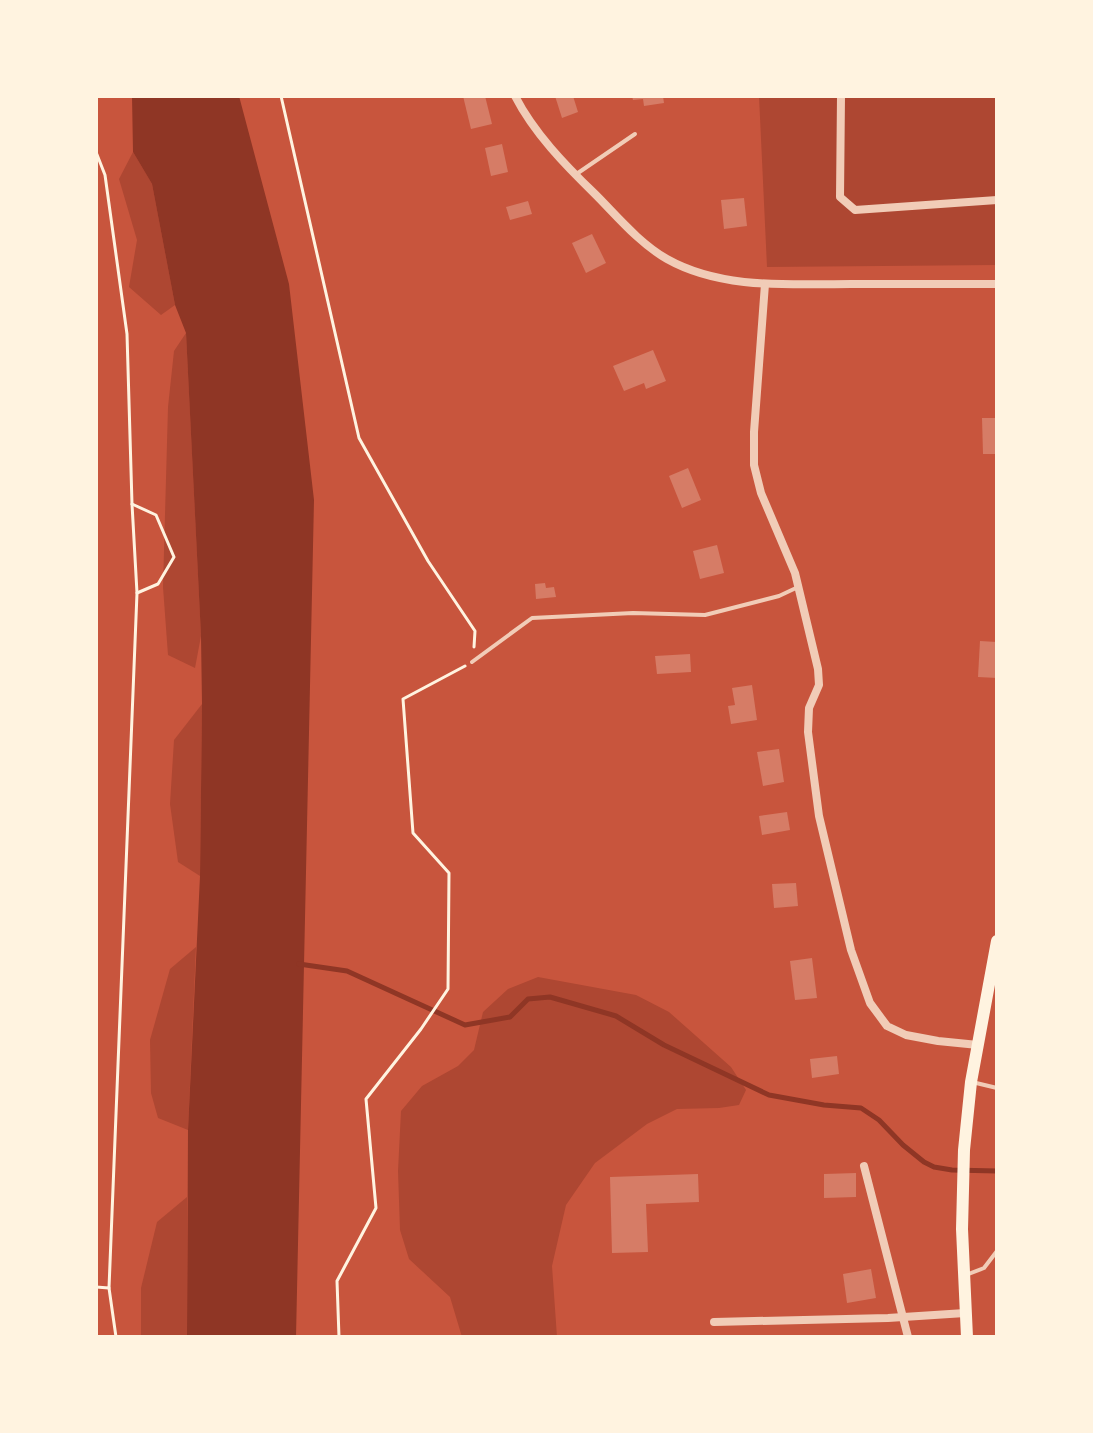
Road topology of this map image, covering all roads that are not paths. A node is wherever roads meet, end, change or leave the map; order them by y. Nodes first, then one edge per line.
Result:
1 (515, 96) edge
2 (841, 96) edge
3 (635, 134) dead end
4 (575, 175) junction
5 (997, 200) edge
6 (765, 284) junction
7 (997, 284) edge
8 (798, 587) junction
9 (472, 662) road end
10 (997, 941) edge
11 (978, 1045) junction
12 (971, 1082) junction
13 (997, 1088) edge
14 (864, 1166) dead end
15 (997, 1251) edge
16 (963, 1276) junction
17 (965, 1313) junction
18 (903, 1317) junction
19 (714, 1322) dead end
20 (908, 1337) edge
21 (967, 1337) edge

1 - 4 street
2 - 5 street
3 - 4 lane
4 - 6 street
6 - 7 street
6 - 8 street
8 - 9 lane
8 - 11 street
10 - 11 main road
11 - 12 main road
12 - 13 lane
12 - 16 main road
14 - 18 street
15 - 16 lane
16 - 17 main road
17 - 18 street
17 - 21 main road
18 - 19 street
18 - 20 street

